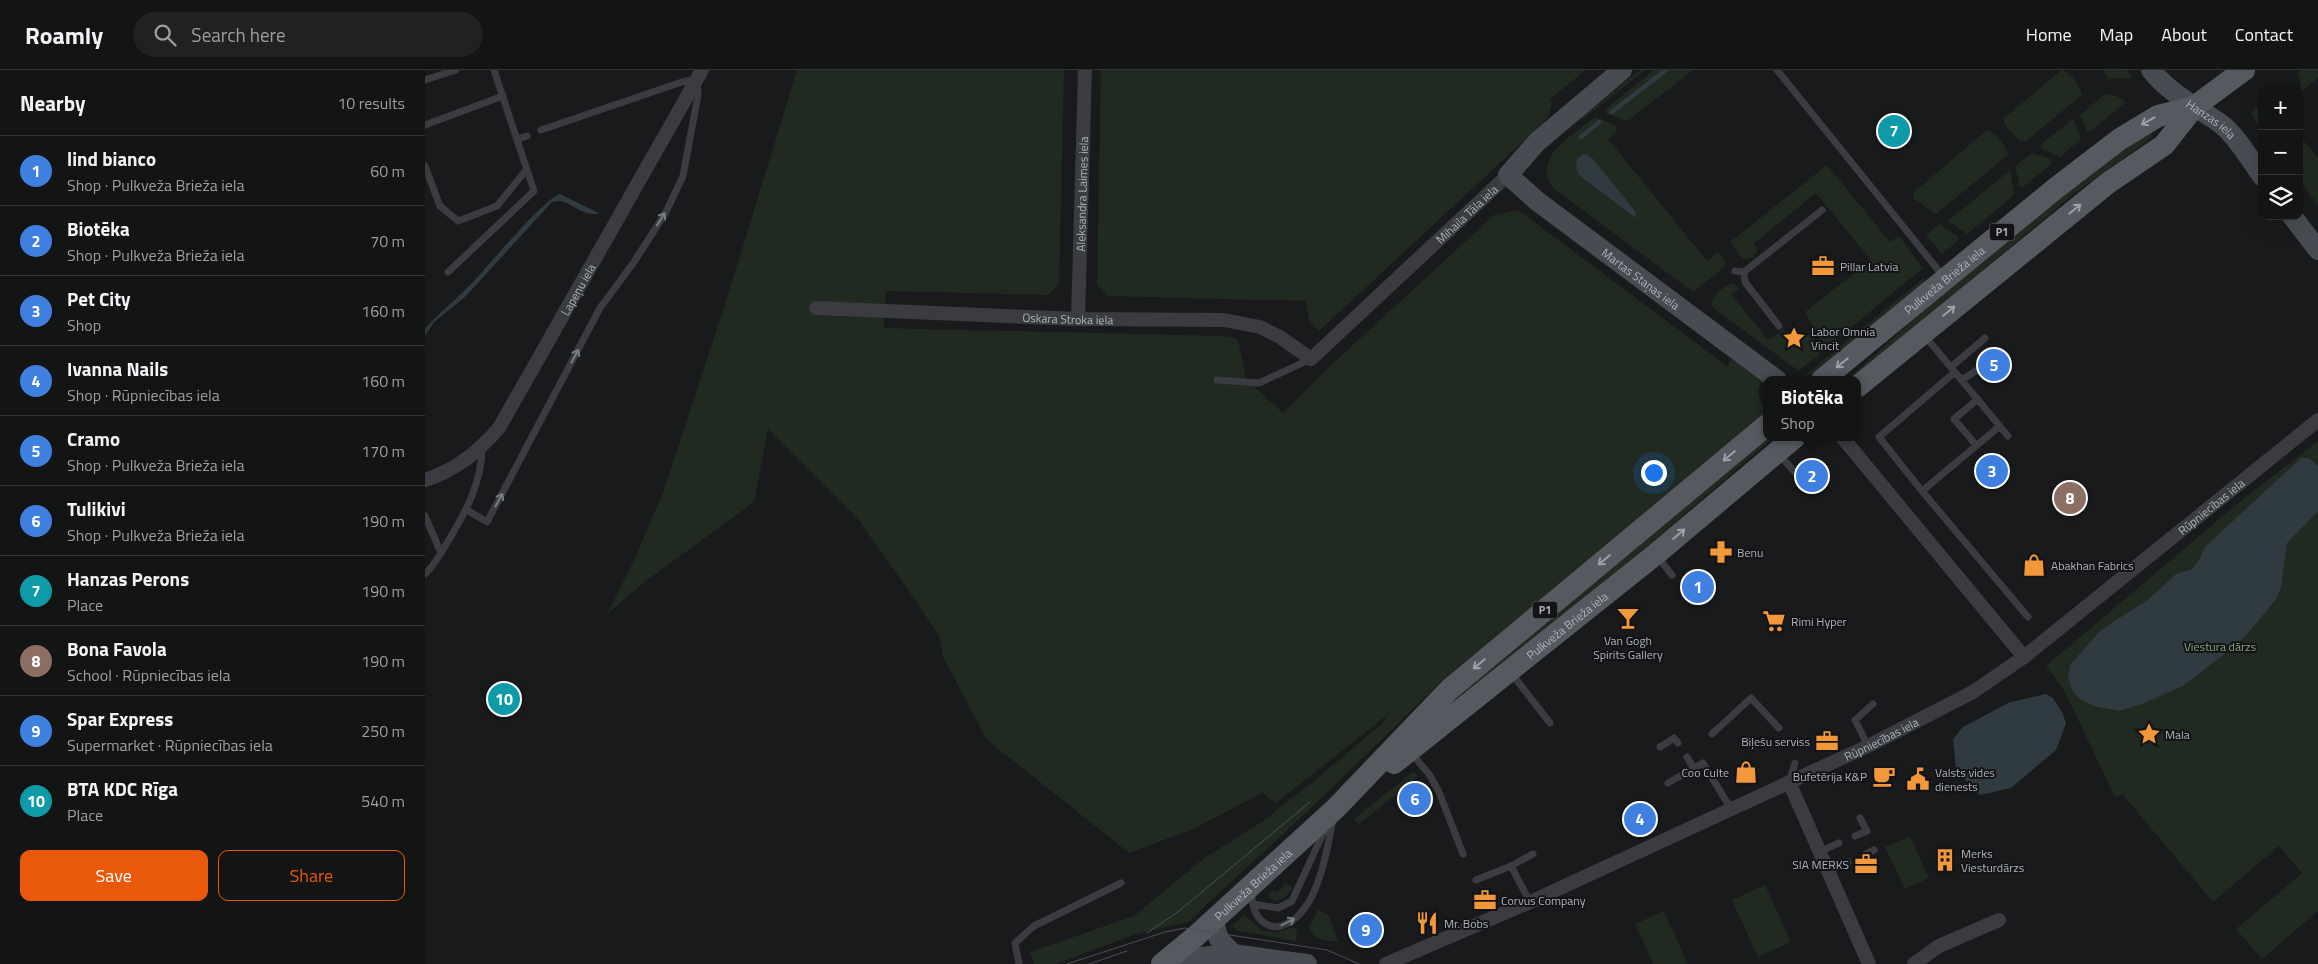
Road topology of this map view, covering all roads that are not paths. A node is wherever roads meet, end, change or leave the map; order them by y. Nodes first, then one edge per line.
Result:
1 (456, 70) edge
2 (493, 70) edge
3 (1085, 70) edge
4 (1622, 70) edge
5 (1777, 70) edge
6 (2151, 70) edge
7 (2244, 70) edge
8 (699, 74) edge
9 (425, 80) edge
10 (503, 96) junction
11 (2194, 107) junction
12 (425, 125) edge
13 (541, 130) dead end
14 (527, 136) dead end
15 (518, 139) junction
16 (425, 166) edge
17 (527, 170) junction
18 (2261, 175) edge
19 (1508, 176) junction
20 (1822, 210) dead end
21 (2295, 220) edge
22 (2313, 241) edge
23 (1735, 271) dead end
24 (448, 272) dead end
25 (1744, 272) junction
26 (1945, 279) junction
27 (815, 308) dead end
28 (1078, 319) junction
29 (1779, 326) dead end
30 (1923, 333) junction
31 (1985, 338) dead end
32 (1311, 360) junction
33 (2002, 363) dead end
34 (1953, 369) junction
35 (1772, 376) edge
36 (1827, 376) edge
37 (1217, 380) dead end
38 (1962, 380) junction
39 (1861, 384) edge
40 (1978, 399) junction
41 (2318, 420) edge
42 (2000, 426) junction
43 (1763, 428) edge
44 (2008, 436) dead end
45 (1790, 441) edge
46 (1844, 441) edge
47 (1976, 445) junction
48 (483, 447) junction
49 (1778, 452) junction
50 (1797, 475) dead end
51 (425, 480) edge
52 (1922, 491) junction
53 (467, 510) junction
54 (425, 516) edge
55 (441, 553) junction
56 (1656, 554) junction
57 (425, 574) edge
58 (1672, 576) dead end
59 (2028, 617) dead end
60 (2024, 658) junction
61 (1510, 672) junction
62 (1450, 689) junction
63 (1873, 704) dead end
64 (1464, 709) junction
65 (1550, 722) dead end
66 (1779, 728) dead end
67 (1712, 734) dead end
68 (1678, 743) dead end
69 (1868, 746) junction
70 (1660, 747) dead end
71 (1409, 751) junction
72 (1687, 757) dead end
73 (1795, 763) dead end
74 (1694, 769) junction
75 (1789, 782) junction
76 (1668, 783) dead end
77 (1336, 808) junction
78 (1731, 809) junction
79 (1860, 818) dead end
80 (1855, 836) dead end
81 (1839, 843) dead end
82 (1874, 850) dead end
83 (1819, 852) junction
84 (1463, 854) dead end
85 (1533, 854) dead end
86 (1864, 855) dead end
87 (1848, 862) dead end
88 (1511, 866) junction
89 (1828, 872) junction
90 (1476, 880) dead end
91 (1121, 883) dead end
92 (1254, 894) junction
93 (1530, 902) junction
94 (1213, 920) junction
95 (1999, 920) dead end
96 (1233, 954) junction
97 (1165, 962) edge
98 (1019, 964) edge
99 (1307, 964) edge
100 (1386, 964) edge
101 (1869, 964) edge
102 (1914, 964) edge

1 - 9 lane
2 - 10 lane
3 - 28 street, Aleksandra Laimes iela
4 - 19 street, Mihaila Tāla iela
5 - 26 lane
6 - 11 street, Hanzas iela
7 - 11 main road, Pulkveža Brieža iela / P1
8 - 13 lane
8 - 48 street, Lapeņu iela
53 -> 8 lane
10 - 12 lane
10 - 15 lane
11 - 18 street, Hanzas iela
11 -> 26 main road, Pulkveža Brieža iela / P1
30 -> 11 main road, Pulkveža Brieža iela / P1
14 - 15 lane
15 - 17 lane
16 - 17 lane
17 - 24 lane
19 - 32 street, Mihaila Tāla iela
19 - 35 street, Martas Staņas iela
20 - 25 lane
21 - 22 street
23 - 25 lane
25 - 29 lane
26 -> 36 main road, Pulkveža Brieža iela / P1
27 - 28 street, Oskara Stroka iela
28 - 32 street, Oskara Stroka iela
30 - 34 lane
30 - 39 main road, Pulkveža Brieža iela / P1
31 - 34 lane
32 - 37 lane
33 - 38 lane
34 - 38 lane
34 - 52 lane
38 - 40 lane
40 - 42 lane
40 - 47 lane
41 - 60 street, Rūpniecības iela
42 - 44 lane
42 - 47 lane
43 -> 62 main road, Pulkveža Brieža iela / P1
45 - 49 main road, Pulkveža Brieža iela / P1
46 - 60 street
47 - 52 lane
48 - 51 street, Lapeņu iela
48 - 53 lane
49 - 50 lane
56 -> 49 main road, Pulkveža Brieža iela / P1
52 - 59 lane
53 - 55 lane
54 - 55 lane
55 - 57 lane
56 - 58 lane
56 - 61 main road, Pulkveža Brieža iela / P1
60 - 69 street, Rūpniecības iela
61 - 64 main road, Pulkveža Brieža iela / P1
61 - 65 lane
62 - 64 main road
62 - 77 main road, Pulkveža Brieža iela / P1
63 - 69 lane
64 - 71 main road, Pulkveža Brieža iela / P1
66 - 67 lane
68 - 70 lane
69 - 75 street, Rūpniecības iela
71 - 77 main road, Pulkveža Brieža iela / P1
71 - 84 lane
72 - 74 lane
73 - 75 lane
74 - 76 lane
74 - 78 lane
75 - 78 street, Rūpniecības iela
75 - 83 street
77 - 92 main road, Pulkveža Brieža iela / P1
77 - 92 lane
92 -> 77 lane
78 - 93 street, Rūpniecības iela
79 - 80 lane
81 - 83 lane
82 - 86 lane
83 - 89 street
85 - 88 lane
87 - 89 lane
88 - 90 lane
88 - 93 lane
89 - 101 street
91 - 98 lane
92 - 94 main road, Pulkveža Brieža iela / P1
93 - 100 street, Rūpniecības iela
94 - 96 street
94 - 97 main road, Pulkveža Brieža iela / P1
95 - 102 street
96 - 97 street
96 - 99 street

